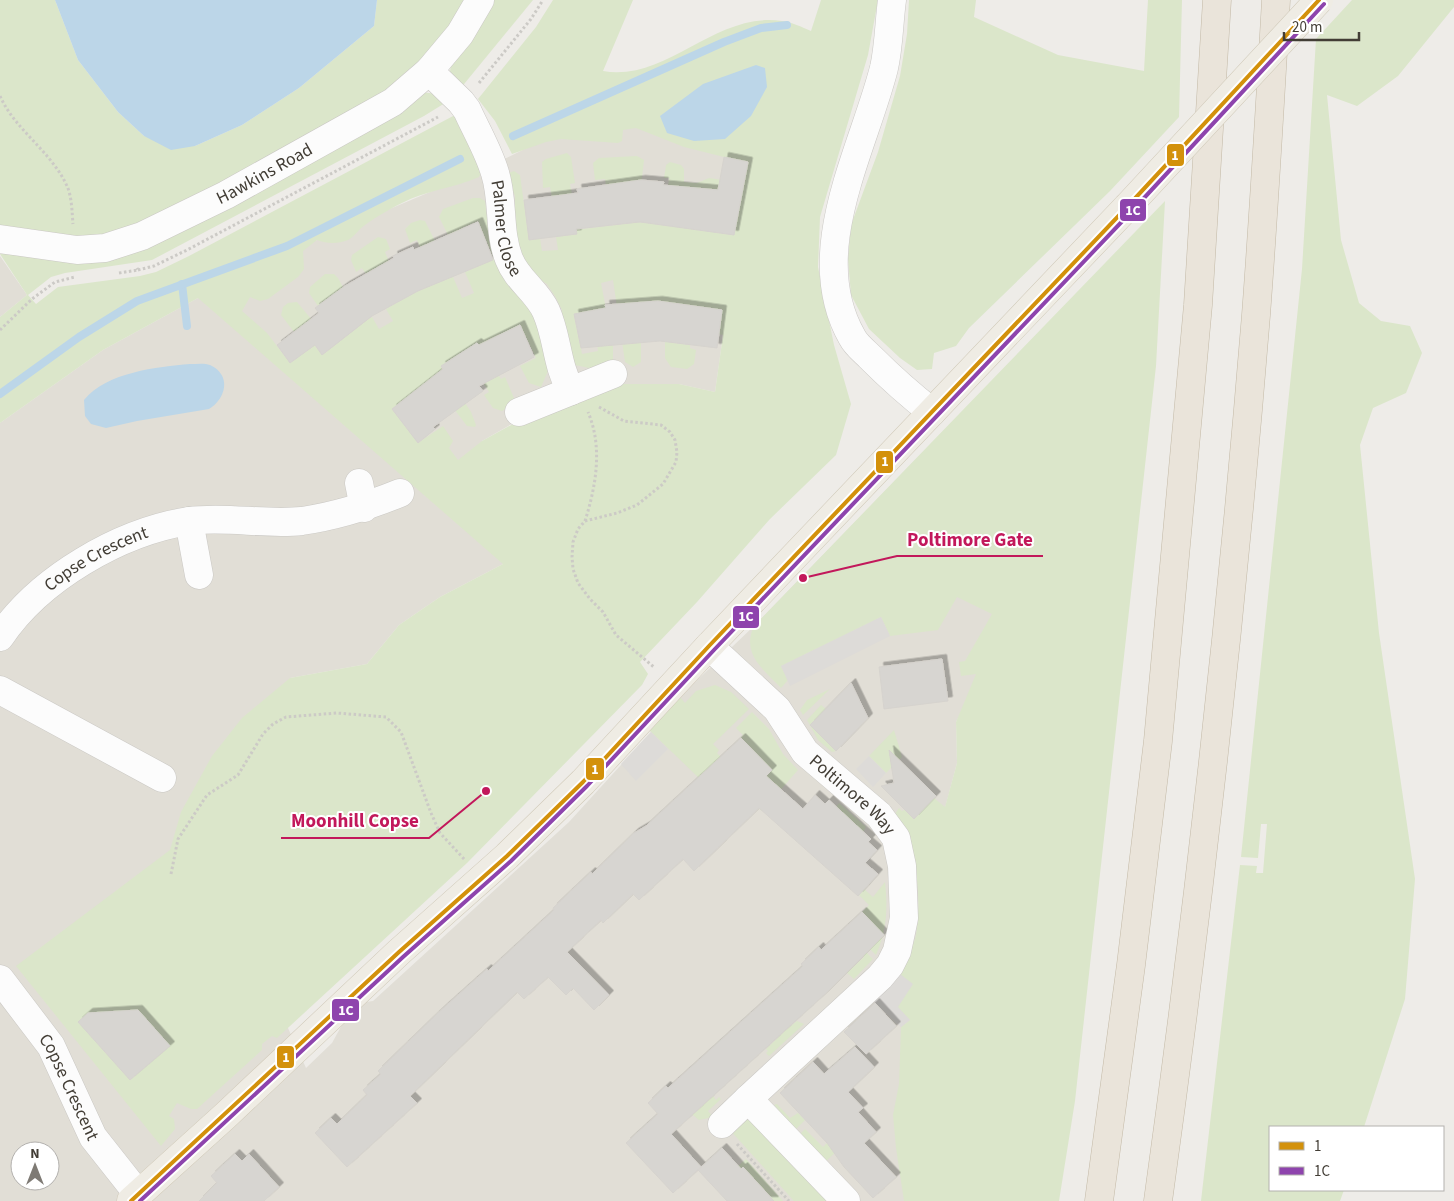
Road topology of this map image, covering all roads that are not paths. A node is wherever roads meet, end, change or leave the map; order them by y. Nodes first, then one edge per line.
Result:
1 (480, 0) edge
2 (892, 0) edge
3 (1217, 0) edge
4 (1276, 0) edge
5 (1319, 0) edge
6 (429, 71) junction
7 (0, 239) edge
8 (613, 374) dead end
9 (571, 391) junction
10 (519, 412) dead end
11 (932, 412) junction
12 (400, 493) dead end
13 (189, 521) junction
14 (200, 575) dead end
15 (5, 618) edge
16 (709, 646) junction
17 (0, 690) edge
18 (162, 778) dead end
19 (0, 978) edge
20 (748, 1099) junction
21 (722, 1124) road end
22 (134, 1198) edge
23 (846, 1201) edge
24 (1099, 1201) edge
25 (1158, 1201) edge

1 - 6 street, Hawkins Road
2 - 11 street
3 - 24 highway
4 - 25 highway
5 - 11 main road, bridge
6 - 7 street, Hawkins Road
6 - 9 street, Palmer Close
8 - 9 street
9 - 10 street
11 - 16 main road
12 - 13 street, Copse Crescent
13 - 14 street
13 - 15 street, Copse Crescent
16 - 20 street, Poltimore Way
16 - 22 main road
17 - 18 street
19 - 22 street, Copse Crescent
20 - 21 street, Poltimore Way
20 - 23 street

